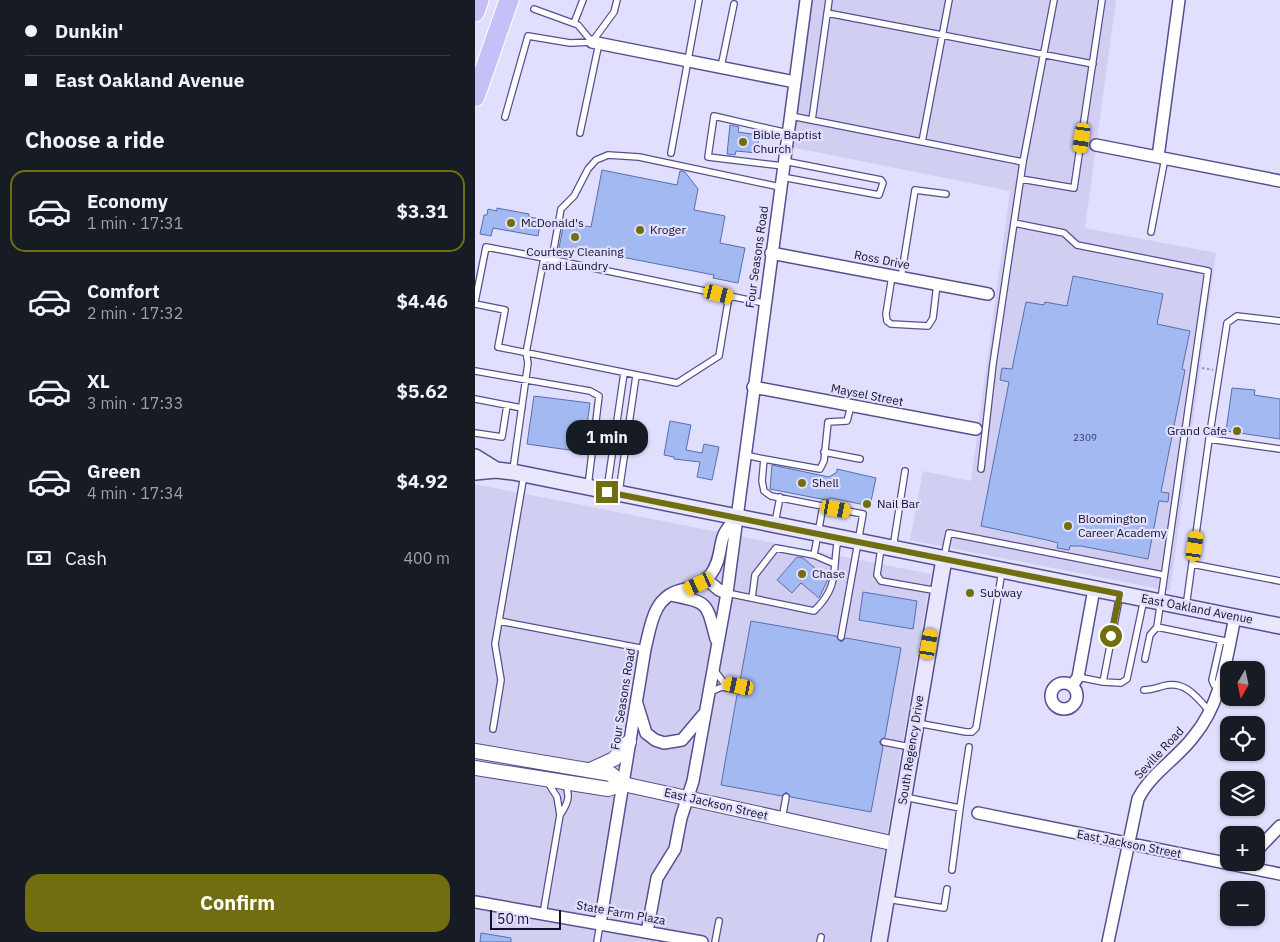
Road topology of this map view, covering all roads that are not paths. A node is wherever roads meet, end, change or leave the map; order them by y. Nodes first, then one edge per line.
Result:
1 (479, 0) edge
2 (509, 0) edge
3 (583, 0) edge
4 (617, 0) edge
5 (699, 0) edge
6 (806, 0) edge
7 (829, 0) edge
8 (949, 0) edge
9 (1054, 0) edge
10 (1102, 0) edge
11 (1179, 0) edge
12 (734, 4) dead end
13 (534, 9) dead end
14 (475, 12) edge
15 (827, 13) junction
16 (574, 23) junction
17 (943, 35) junction
18 (595, 43) junction
19 (1044, 55) junction
20 (688, 61) junction
21 (1093, 64) junction
22 (721, 67) junction
23 (795, 82) junction
24 (475, 97) edge
25 (790, 116) junction
26 (505, 117) dead end
27 (812, 120) junction
28 (788, 133) junction
29 (580, 134) dead end
30 (922, 142) junction
31 (1096, 145) dead end
32 (671, 153) dead end
33 (1161, 158) junction
34 (1023, 162) junction
35 (782, 173) junction
36 (1021, 179) junction
37 (1280, 181) edge
38 (946, 194) dead end
39 (1014, 223) junction
40 (1151, 232) dead end
41 (771, 254) junction
42 (544, 258) junction
43 (552, 259) junction
44 (897, 277) junction
45 (937, 284) junction
46 (989, 294) dead end
47 (729, 296) junction
48 (764, 302) junction
49 (475, 303) edge
50 (1280, 322) edge
51 (526, 353) junction
52 (475, 370) edge
53 (624, 373) junction
54 (636, 376) junction
55 (525, 381) junction
56 (753, 387) junction
57 (475, 399) edge
58 (507, 405) junction
59 (851, 406) junction
60 (522, 408) junction
61 (976, 430) dead end
62 (475, 433) edge
63 (1209, 439) junction
64 (1280, 448) edge
65 (824, 452) junction
66 (745, 455) junction
67 (475, 457) edge
68 (860, 458) dead end
69 (764, 459) junction
70 (981, 469) dead end
71 (496, 470) junction
72 (905, 471) dead end
73 (475, 472) edge
74 (518, 473) junction
75 (588, 488) junction
76 (613, 493) junction
77 (780, 498) junction
78 (823, 506) junction
79 (736, 518) junction
80 (775, 525) junction
81 (818, 534) junction
82 (838, 538) junction
83 (858, 542) junction
84 (887, 548) junction
85 (815, 555) junction
86 (944, 559) junction
87 (835, 564) junction
88 (1192, 564) junction
89 (1002, 570) junction
90 (1163, 575) junction
91 (706, 579) junction
92 (1280, 581) edge
93 (1093, 589) junction
94 (939, 591) junction
95 (727, 593) junction
96 (1120, 594) junction
97 (671, 595) junction
98 (752, 598) junction
99 (1144, 599) junction
100 (1159, 602) junction
101 (1186, 607) junction
102 (1235, 617) junction
103 (499, 621) junction
104 (1280, 626) edge
105 (1157, 627) junction
106 (841, 637) dead end
107 (717, 641) junction
108 (1226, 641) junction
109 (645, 649) junction
110 (1145, 659) dead end
111 (712, 667) junction
112 (1075, 682) joint
113 (1103, 682) junction
114 (1144, 690) dead end
115 (708, 693) junction
116 (636, 700) junction
117 (705, 712) junction
118 (1210, 712) junction
119 (915, 723) junction
120 (493, 729) dead end
121 (629, 742) junction
122 (884, 742) dead end
123 (969, 747) dead end
124 (912, 748) junction
125 (475, 751) edge
126 (533, 763) junction
127 (475, 768) edge
128 (587, 771) junction
129 (545, 780) junction
130 (563, 782) junction
131 (623, 784) junction
132 (688, 797) junction
133 (786, 797) dead end
134 (904, 797) junction
135 (960, 808) junction
136 (978, 814) dead end
137 (559, 815) junction
138 (783, 820) junction
139 (1280, 826) edge
140 (1265, 842) edge
141 (896, 844) junction
142 (1128, 844) junction
143 (1220, 860) edge
144 (1265, 869) edge
145 (952, 870) dead end
146 (1280, 874) edge
147 (947, 889) dead end
148 (887, 899) junction
149 (475, 902) edge
150 (543, 914) junction
151 (719, 921) dead end
152 (600, 924) junction
153 (646, 937) edge
154 (597, 942) edge
155 (702, 942) edge
156 (715, 942) edge
157 (879, 942) edge
158 (1108, 942) edge

1 - 14 highway
2 - 24 highway
3 - 16 lane
4 - 18 lane
5 - 20 lane
6 - 23 street, Four Seasons Road
7 - 15 lane
8 - 17 lane
9 - 19 lane
10 - 21 lane
11 - 33 street
12 - 22 lane
13 - 16 lane
15 - 17 lane
15 - 27 lane
16 - 18 lane
17 - 19 lane
17 - 30 lane
18 - 20 street
18 - 26 lane
18 - 29 lane
19 - 21 lane
19 - 34 lane
20 - 22 street
20 - 32 lane
21 - 36 lane
22 - 23 street
23 - 25 street, Four Seasons Road
25 - 27 lane
25 - 28 street, Four Seasons Road
27 - 30 lane
28 - 35 street, Four Seasons Road
28 - 35 lane
30 - 34 lane
31 - 33 street
33 - 37 street
33 - 40 lane
34 - 36 lane
35 - 35 lane
35 - 41 street, Four Seasons Road
35 - 43 lane
36 - 39 lane
38 - 44 lane
39 - 70 lane
39 - 90 lane
41 - 44 street, Ross Drive
41 - 48 street, Four Seasons Road
42 - 43 lane
42 - 49 lane
42 - 51 lane
43 - 47 lane
44 - 45 street, Ross Drive
44 - 45 lane
45 - 46 street, Ross Drive
47 - 48 lane
47 - 54 lane
48 - 56 street, Four Seasons Road
49 - 51 lane
50 - 63 lane
51 - 53 lane
51 - 55 lane
52 - 55 lane
53 - 54 lane
53 - 76 lane
54 - 76 lane
55 - 60 lane
55 - 75 lane
56 - 59 street, Maysel Street
56 - 66 street, Four Seasons Road
57 - 58 lane
58 - 60 lane
58 - 62 lane
59 - 61 street, Maysel Street
59 - 65 lane
60 - 74 lane
63 - 64 lane
63 - 88 lane
65 - 68 lane
65 - 69 lane
66 - 69 lane
66 - 79 street, Four Seasons Road
67 - 71 main road, East Oakland Avenue
69 - 77 lane
71 - 73 main road, East Oakland Avenue
71 - 74 main road, East Oakland Avenue
72 - 84 lane
74 - 75 main road, East Oakland Avenue
74 - 103 lane
75 - 76 main road, East Oakland Avenue
76 - 79 main road, East Oakland Avenue
77 - 78 lane
77 - 80 lane
78 - 81 lane
78 - 83 lane
79 - 80 main road, East Oakland Avenue
79 - 91 street, Four Seasons Road
79 - 95 street, Four Seasons Road
80 - 81 main road, East Oakland Avenue
81 - 82 main road, East Oakland Avenue
81 - 85 lane
82 - 83 main road, East Oakland Avenue
82 - 87 lane
83 - 84 main road, East Oakland Avenue
83 - 106 lane
84 - 86 main road, East Oakland Avenue
84 - 94 lane
85 - 87 lane
85 - 98 lane
86 - 89 main road, East Oakland Avenue
86 - 90 lane
86 - 94 main road, South Regency Drive
87 - 98 lane
88 - 92 lane
88 - 101 lane
89 - 93 main road, East Oakland Avenue
89 - 119 lane
90 - 100 lane
91 - 95 street
91 - 97 street, Four Seasons Road
93 - 96 main road, East Oakland Avenue
93 - 112 street
94 - 119 main road, South Regency Drive
95 - 98 lane
95 - 107 street, Four Seasons Road
96 - 99 main road, East Oakland Avenue
96 - 113 lane
97 - 107 street
97 - 109 street, Four Seasons Road
99 - 100 main road, East Oakland Avenue
99 - 113 lane
100 - 101 main road, East Oakland Avenue
100 - 105 lane
101 - 102 main road, East Oakland Avenue
102 - 104 main road, East Oakland Avenue
102 - 108 street, Seville Road
103 - 109 lane
103 - 120 lane
105 - 108 lane
105 - 110 lane
107 - 111 street, Four Seasons Road
108 - 118 street, Seville Road
109 - 116 street, Four Seasons Road
111 - 115 street, Four Seasons Road
111 - 115 lane
112 - 113 lane
114 - 118 lane
115 - 117 street, Four Seasons Road
116 - 117 street
116 - 121 street, Four Seasons Road
117 - 132 street, Four Seasons Road
118 - 142 street, Seville Road
119 - 124 main road, South Regency Drive
121 - 128 street
121 - 131 street, Four Seasons Road
122 - 124 lane
123 - 135 lane
124 - 134 main road, South Regency Drive
125 - 126 street, East Jackson Street
126 - 128 street, East Jackson Street
126 - 130 street
127 - 129 street, East Jackson Street
128 - 131 street, East Jackson Street
129 - 130 street, East Jackson Street
129 - 137 lane
130 - 131 street, East Jackson Street
130 - 137 lane
131 - 132 street, East Jackson Street
131 - 152 street, Four Seasons Road
132 - 138 street, East Jackson Street
132 - 153 street, Four Seasons Road
133 - 138 lane
134 - 135 lane
134 - 141 main road, South Regency Drive
135 - 145 lane
136 - 142 street, East Jackson Street
137 - 150 lane
138 - 141 street, East Jackson Street
139 - 140 street
141 - 148 main road, South Regency Drive
142 - 143 street, East Jackson Street
142 - 158 street, Seville Road
144 - 146 street, East Jackson Street
147 - 148 lane
148 - 157 main road, South Regency Drive
149 - 150 street, State Farm Plaza
150 - 152 street, State Farm Plaza
151 - 156 lane
152 - 153 street, State Farm Plaza
152 - 154 lane
153 - 155 street, State Farm Plaza

